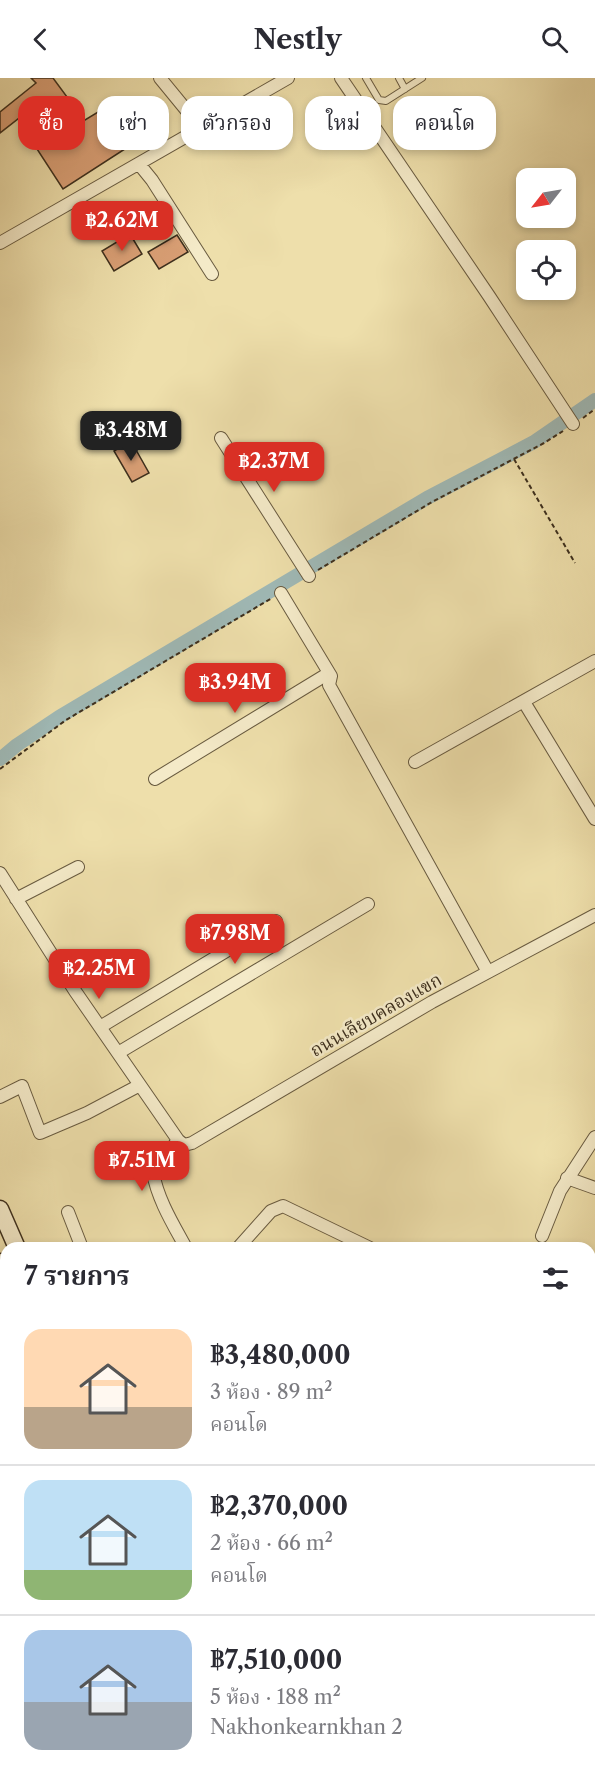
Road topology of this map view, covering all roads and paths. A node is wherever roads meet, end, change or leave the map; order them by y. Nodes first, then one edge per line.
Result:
1 (160, 78) edge
2 (288, 78) edge
3 (341, 78) edge
4 (366, 78) edge
5 (399, 78) edge
6 (422, 78) edge
7 (405, 89) junction
8 (257, 96) edge
9 (181, 104) edge
10 (181, 140) edge
11 (139, 164) junction
12 (0, 243) edge
13 (212, 274) dead end
14 (595, 409) edge
15 (570, 419) junction
16 (221, 438) dead end
17 (514, 459) junction
18 (575, 563) dead end
19 (306, 571) joint
20 (281, 593) joint
21 (595, 661) edge
22 (329, 673) junction
23 (524, 702) junction
24 (415, 762) dead end
25 (0, 769) edge
26 (156, 779) dead end
27 (595, 819) edge
28 (78, 867) dead end
29 (0, 873) edge
30 (16, 899) junction
31 (368, 904) dead end
32 (595, 915) edge
33 (276, 921) dead end
34 (488, 972) junction
35 (100, 1027) junction
36 (118, 1053) junction
37 (140, 1085) junction
38 (0, 1097) edge
39 (178, 1140) junction
40 (593, 1144) edge
41 (567, 1178) junction
42 (595, 1188) edge
43 (0, 1212) edge
44 (68, 1212) dead end
45 (542, 1236) dead end
46 (14, 1242) edge
47 (80, 1242) edge
48 (183, 1242) edge
49 (243, 1242) edge
50 (358, 1242) edge

1 - 9 street
2 - 8 street
3 - 15 street
4 - 7 lane
5 - 7 lane
6 - 7 lane
10 - 11 street
11 - 12 street
11 - 13 street
14 - 15 path
15 - 17 path
16 - 19 street
17 - 18 path
17 - 19 path
20 - 22 street
20 - 25 path
21 - 23 street
22 - 26 street
22 - 34 street
23 - 24 street
23 - 27 street
28 - 30 street
29 - 30 street
30 - 35 street
31 - 36 street
32 - 34 street, ถนนเลียบคลองแขก
33 - 35 street
34 - 39 street, ถนนเลียบคลองแขก
35 - 36 street
36 - 37 street
37 - 38 street
37 - 39 street
39 - 48 street
40 - 41 street
41 - 42 street
41 - 45 street
43 - 46 main road
44 - 47 street
49 - 50 street

